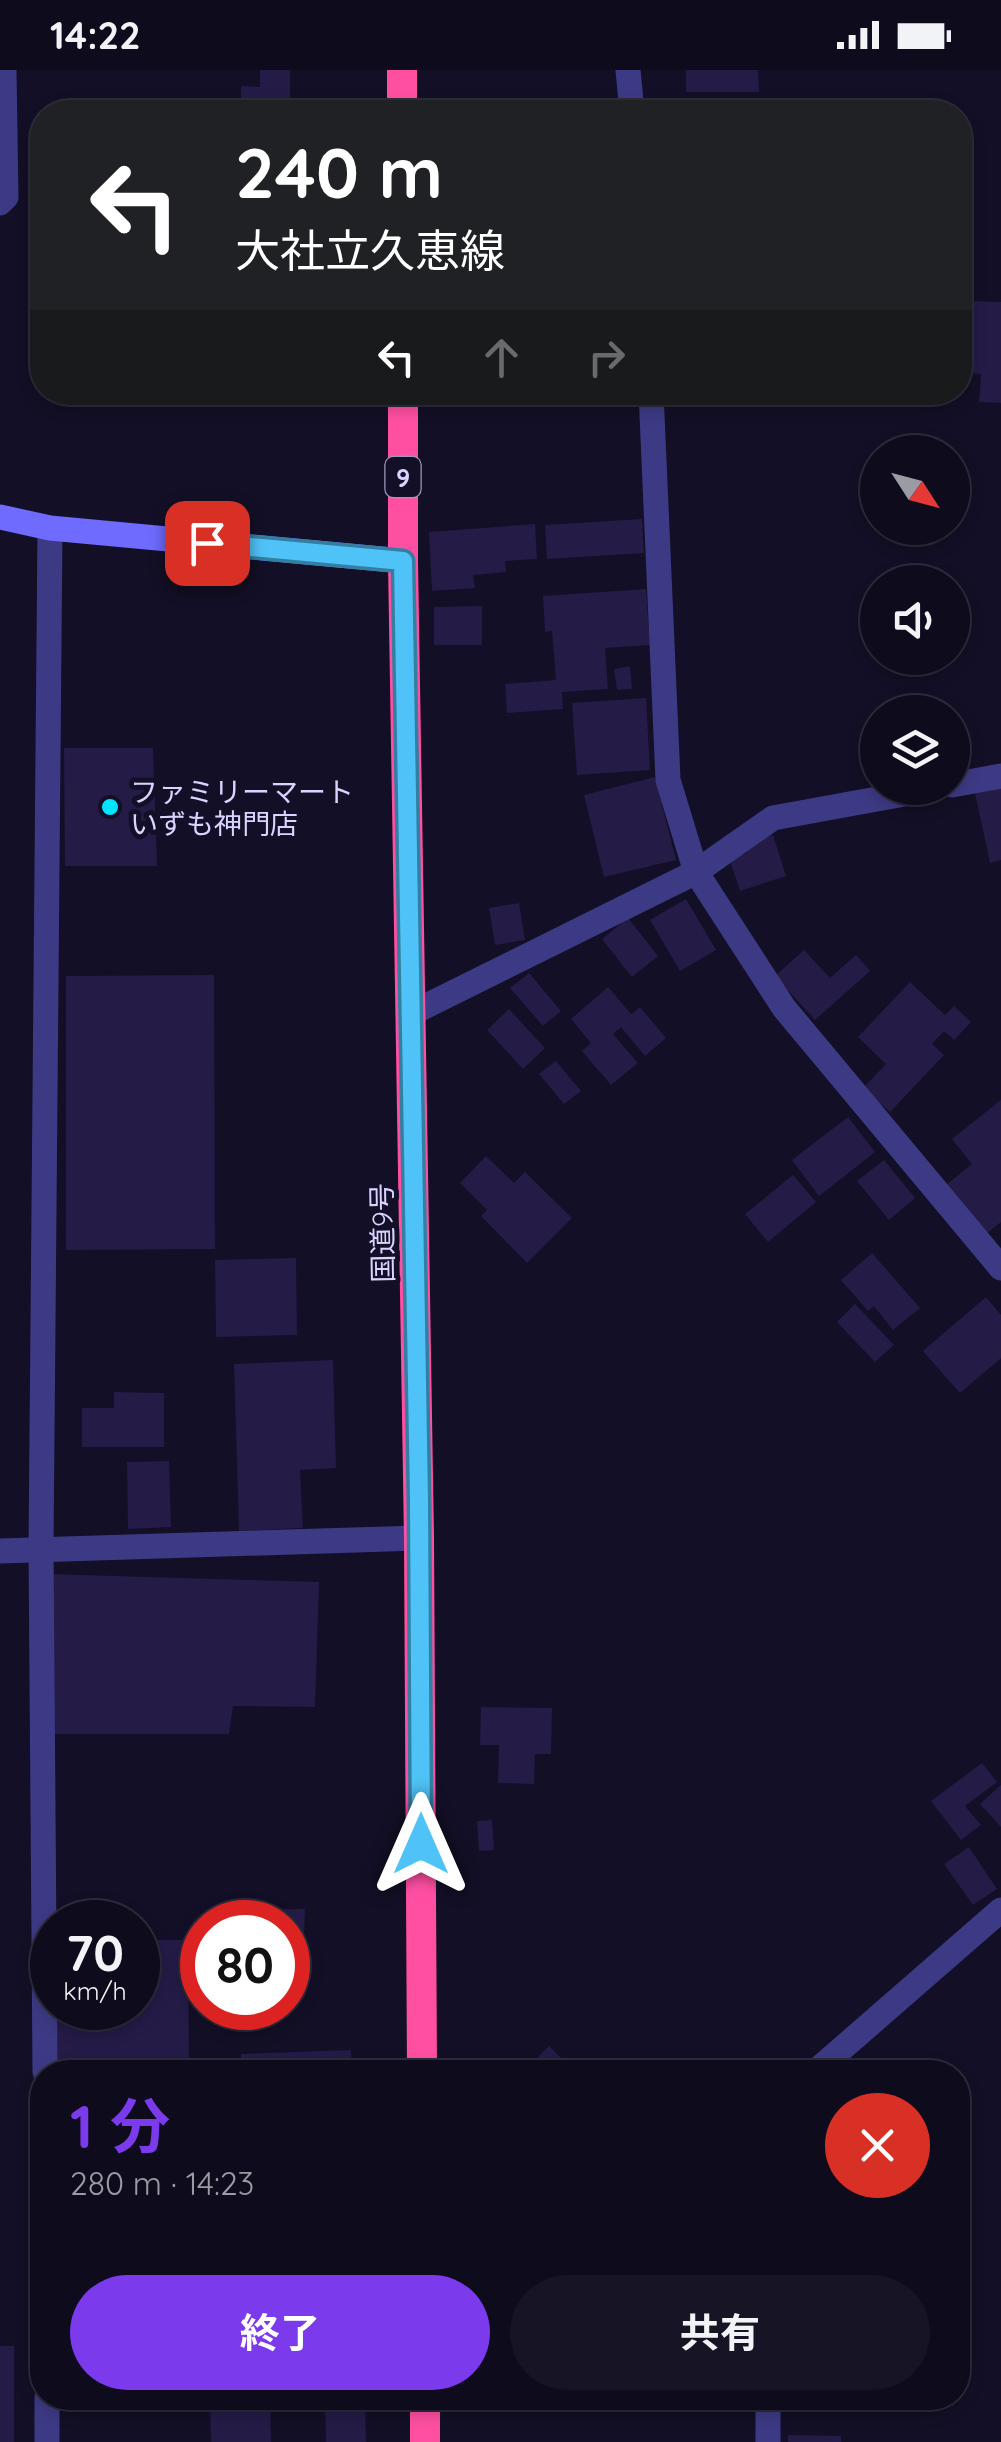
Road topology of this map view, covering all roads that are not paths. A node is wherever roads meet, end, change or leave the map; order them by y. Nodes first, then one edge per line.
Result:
1 (4, 70) edge
2 (402, 70) edge
3 (628, 70) edge
4 (402, 100) edge
5 (631, 100) edge
6 (0, 203) edge
7 (402, 405) edge
8 (652, 405) edge
9 (0, 517) edge
10 (50, 528) junction
11 (403, 561) junction
12 (1001, 776) edge
13 (970, 781) edge
14 (860, 802) edge
15 (696, 872) junction
16 (410, 1014) junction
17 (1001, 1268) edge
18 (419, 1538) junction
19 (41, 1549) junction
20 (0, 1551) edge
21 (1001, 1910) edge
22 (45, 2060) edge
23 (422, 2060) edge
24 (829, 2060) edge
25 (47, 2410) edge
26 (424, 2410) edge
27 (768, 2410) edge
28 (47, 2442) edge
29 (425, 2442) edge
30 (768, 2442) edge

1 - 6 street
2 - 4 highway
3 - 5 street
7 - 11 highway, 国道9号 / 9
8 - 15 street
9 - 10 main road
10 - 11 main road
10 - 19 street
11 - 16 highway, 国道9号 / 9
12 - 13 street
14 - 15 street
15 - 16 street
15 - 17 street
16 - 18 highway, 国道9号 / 9
18 - 19 street
18 - 23 highway, 国道9号 / 9
19 - 20 street
19 - 22 street
21 - 24 street
25 - 28 street
26 - 29 highway
27 - 30 street

